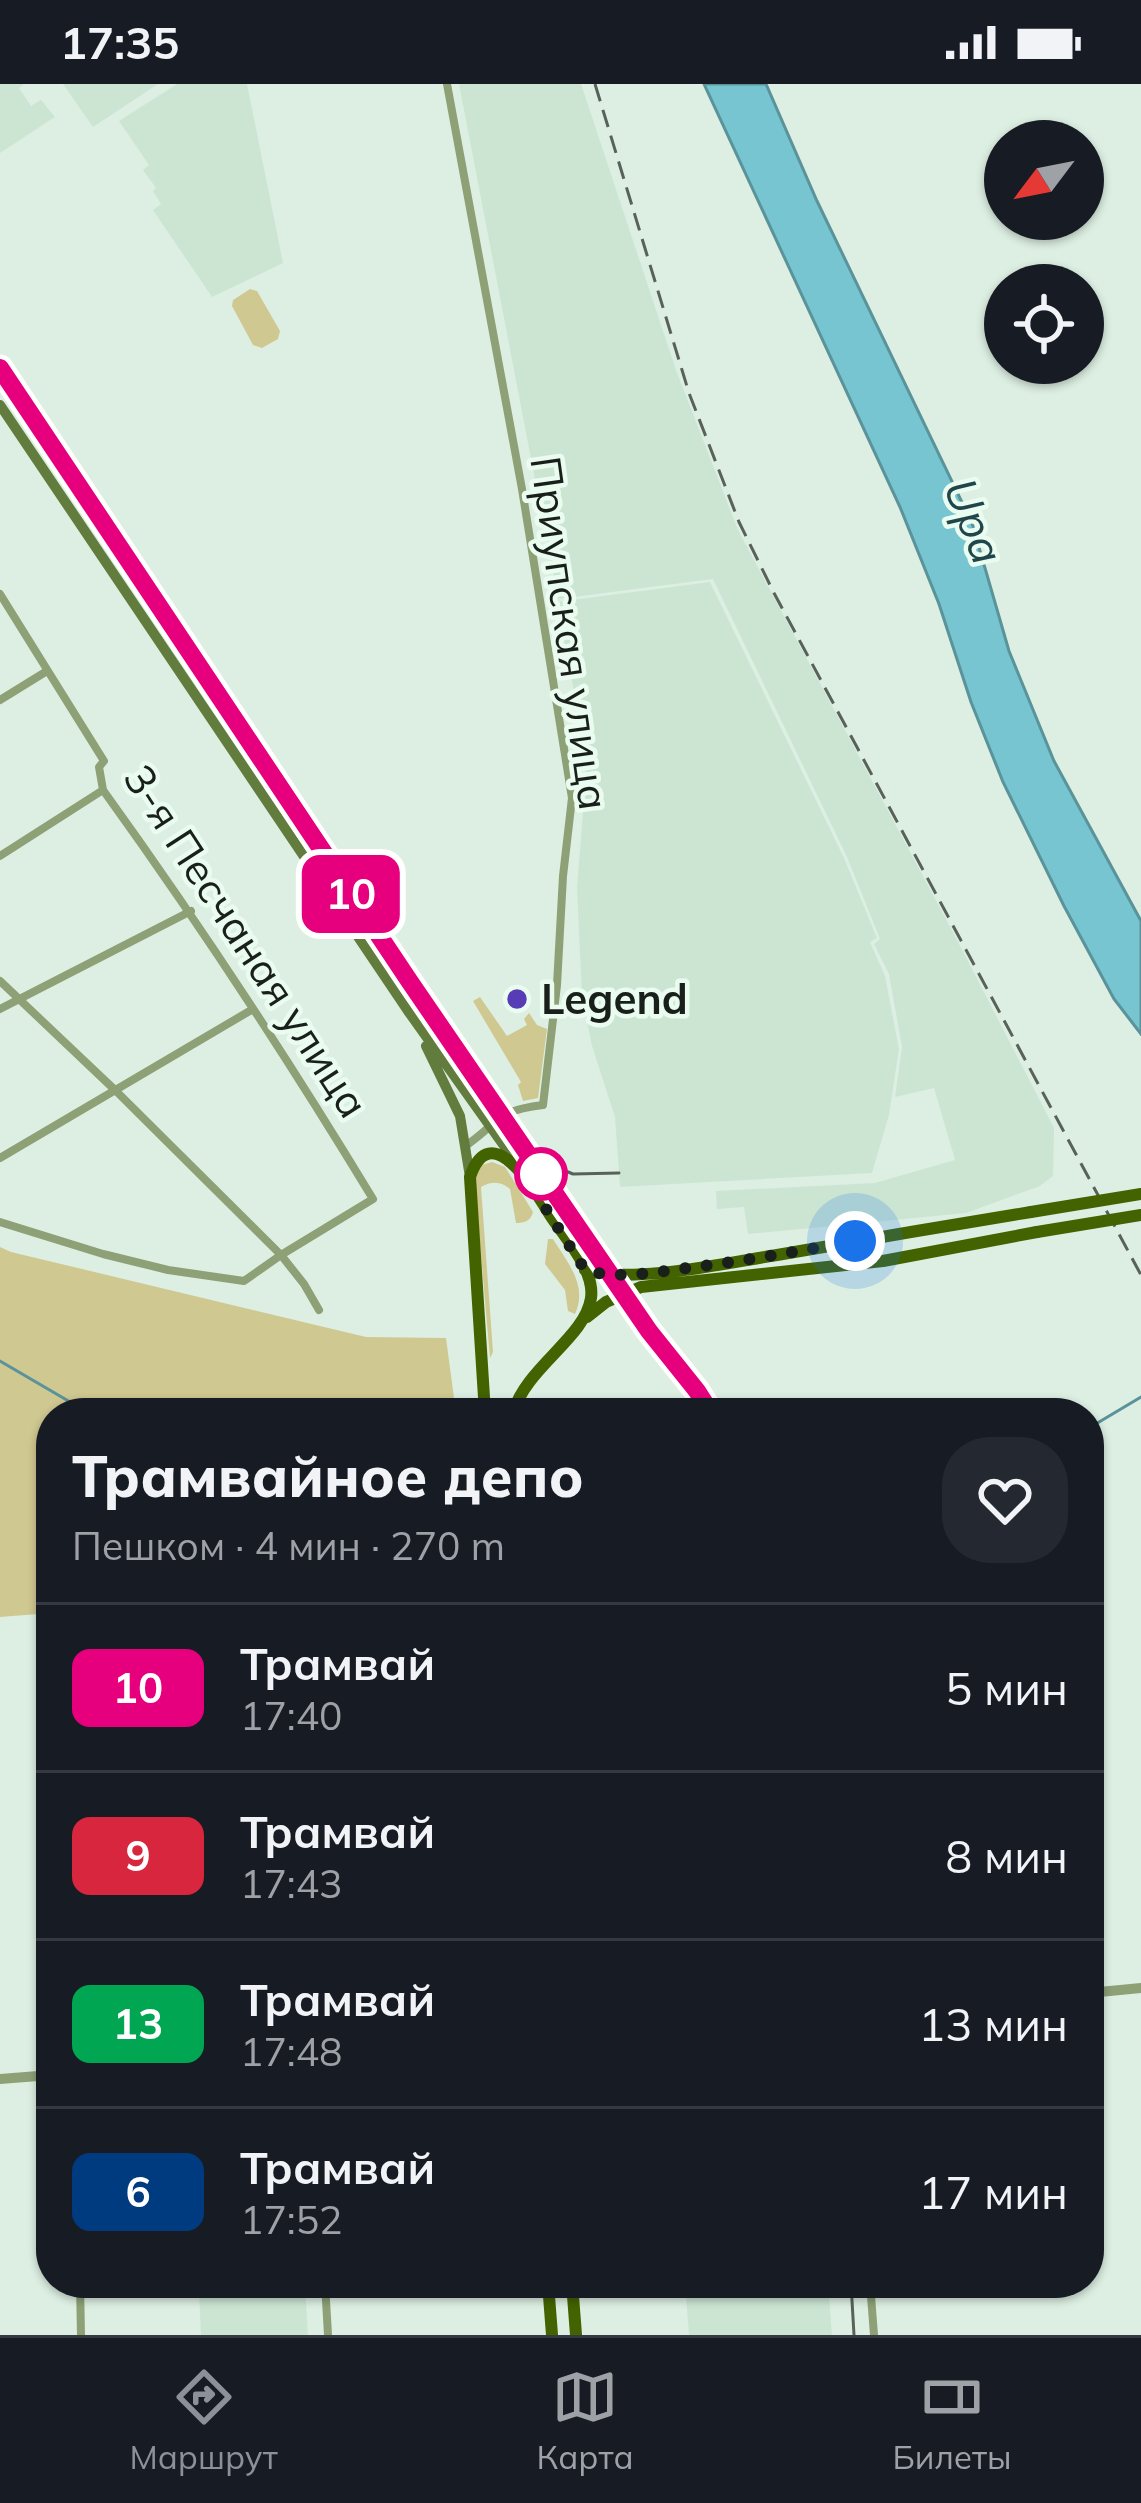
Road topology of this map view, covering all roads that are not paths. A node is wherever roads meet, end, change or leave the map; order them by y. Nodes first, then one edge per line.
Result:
1 (448, 84) edge
2 (0, 405) edge
3 (0, 594) edge
4 (47, 671) junction
5 (0, 700) edge
6 (103, 790) junction
7 (0, 856) edge
8 (191, 911) junction
9 (0, 981) edge
10 (18, 998) junction
11 (0, 1009) edge
12 (253, 1010) junction
13 (408, 1011) junction
14 (116, 1091) junction
15 (490, 1124) junction
16 (466, 1145) junction
17 (0, 1158) edge
18 (522, 1171) junction
19 (470, 1178) junction
20 (1141, 1194) edge
21 (1141, 1215) edge
22 (0, 1222) edge
23 (280, 1255) junction
24 (585, 1270) junction
25 (320, 1310) dead end
26 (582, 1322) junction
27 (485, 1398) edge
28 (519, 1398) edge
29 (1141, 1988) edge
30 (1104, 1992) edge
31 (36, 2075) edge
32 (0, 2079) edge
33 (80, 2298) edge
34 (327, 2298) edge
35 (549, 2298) edge
36 (573, 2298) edge
37 (871, 2298) edge
38 (81, 2335) edge
39 (328, 2335) edge
40 (552, 2335) edge
41 (576, 2335) edge
42 (874, 2335) edge

1 - 15 street, Приупская улица
2 - 13 main road
3 - 4 street, 3-я Песчаная улица
4 - 5 street
4 - 6 street, 3-я Песчаная улица
6 - 7 street
6 - 8 street, 3-я Песчаная улица
8 - 10 street
8 - 12 street, 3-я Песчаная улица
9 - 10 street
10 - 11 street
10 - 14 street
12 - 14 street
12 - 23 street, 3-я Песчаная улица
13 - 15 main road
13 - 16 main road
14 - 17 street
14 - 23 street
15 - 16 street, Приупская улица
15 - 18 main road
16 - 19 main road
18 - 19 main road
18 - 24 main road
19 - 27 main road
20 - 24 main road, bridge
21 - 26 main road, bridge
22 - 23 street
23 - 25 street
24 - 26 main road
26 - 28 main road
29 - 30 street
31 - 32 street
33 - 38 street
34 - 39 street
35 - 40 main road
36 - 41 main road
37 - 42 street

